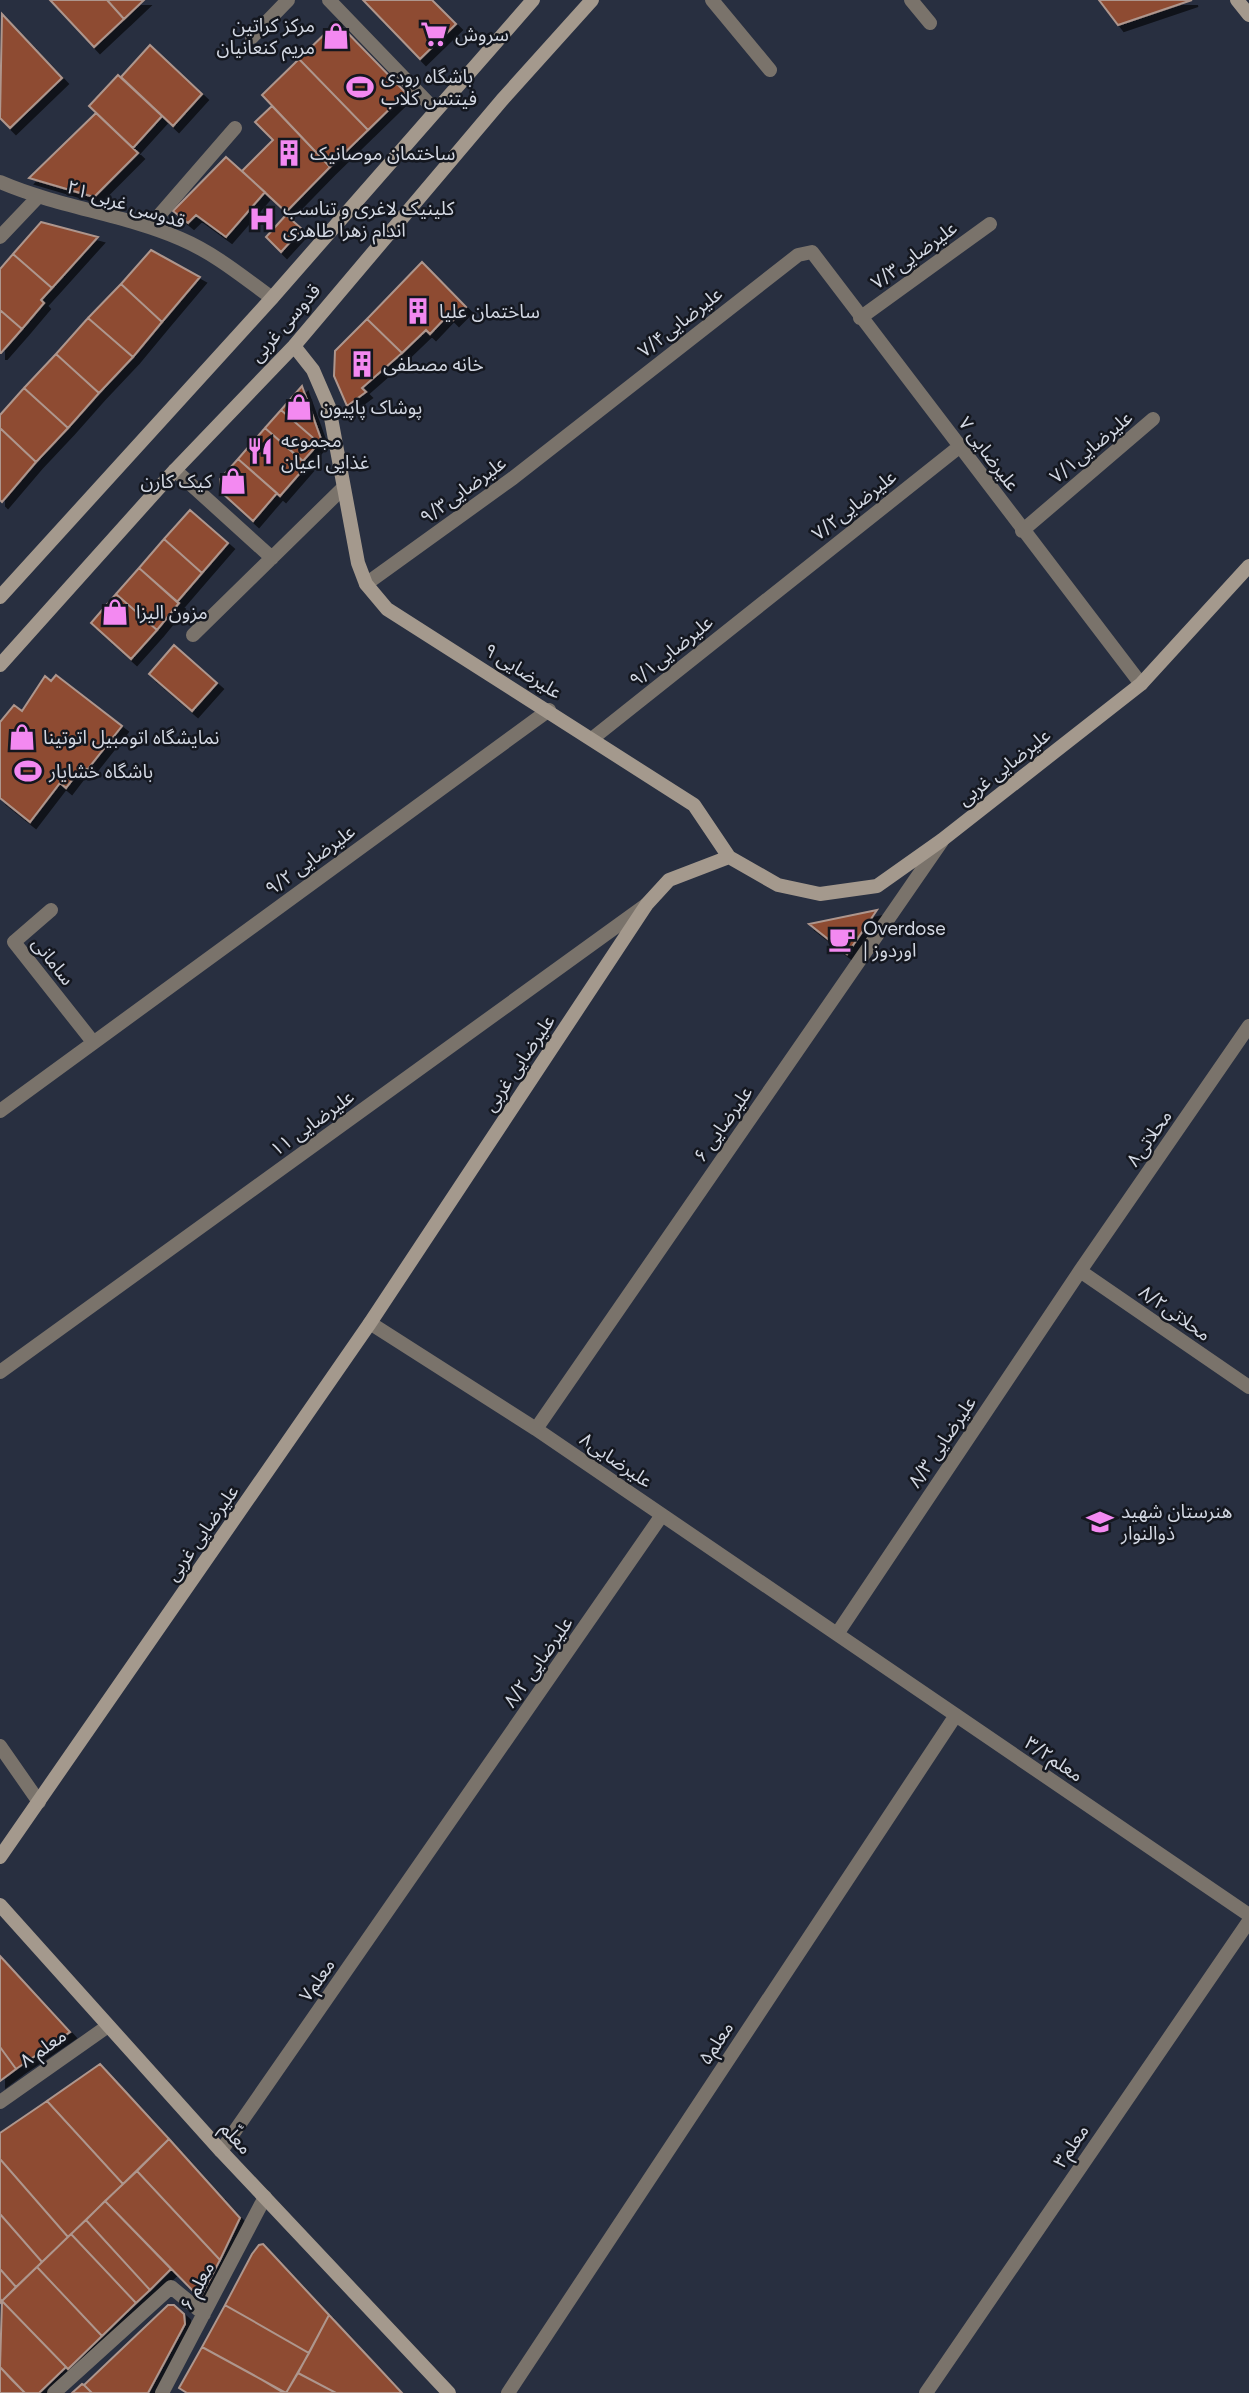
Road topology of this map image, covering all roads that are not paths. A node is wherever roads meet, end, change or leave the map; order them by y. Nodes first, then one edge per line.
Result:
1 (288, 0) edge
2 (329, 0) edge
3 (533, 0) edge
4 (592, 0) edge
5 (712, 0) edge
6 (912, 0) edge
7 (1237, 0) edge
8 (1249, 15) edge
9 (930, 23) dead end
10 (252, 37) dead end
11 (770, 70) dead end
12 (435, 110) junction
13 (235, 128) dead end
14 (0, 182) edge
15 (37, 198) junction
16 (990, 224) dead end
17 (149, 227) junction
18 (0, 237) edge
19 (805, 251) joint
20 (272, 298) junction
21 (860, 318) junction
22 (294, 346) junction
23 (1153, 419) dead end
24 (580, 425) joint
25 (959, 447) junction
26 (175, 470) junction
27 (343, 488) junction
28 (1022, 531) junction
29 (272, 558) junction
30 (1249, 566) edge
31 (366, 584) junction
32 (773, 594) joint
33 (0, 597) edge
34 (193, 635) dead end
35 (0, 665) edge
36 (1141, 684) junction
37 (549, 710) junction
38 (593, 738) junction
39 (942, 839) junction
40 (729, 857) junction
41 (647, 904) junction
42 (51, 910) dead end
43 (1249, 1026) edge
44 (93, 1042) junction
45 (0, 1111) edge
46 (1080, 1271) junction
47 (370, 1323) junction
48 (0, 1372) edge
49 (1249, 1387) edge
50 (536, 1429) junction
51 (662, 1515) junction
52 (836, 1634) junction
53 (956, 1715) junction
54 (0, 1746) edge
55 (39, 1802) junction
56 (445, 1830) joint
57 (0, 1857) edge
58 (0, 1905) edge
59 (1249, 1915) edge
60 (1249, 1921) edge
61 (108, 2026) junction
62 (0, 2102) edge
63 (221, 2151) junction
64 (265, 2197) junction
65 (204, 2314) junction
66 (54, 2393) edge
67 (162, 2393) edge
68 (449, 2393) edge
69 (508, 2393) edge
70 (926, 2393) edge

1 - 10 street
2 - 12 street
3 - 12 street, قدوسی غربی
4 - 22 street, قدوسی غربی
5 - 11 street
6 - 9 street
7 - 8 street
12 - 20 street, قدوسی غربی
13 - 17 street
14 - 15 street, ۲۱ قدوسی غربی
15 - 17 street, ۲۱ قدوسی غربی
15 - 18 street
16 - 21 street, علیرضایی۷/۳
17 - 20 street, ۲۱ قدوسی غربی
19 - 21 street, ۷ علیرضایی
19 - 24 street, علیرضایی۷/۴
20 - 33 street, قدوسی غربی
21 - 25 street, ۷ علیرضایی
22 - 26 street, قدوسی غربی
22 - 27 street, ۹ علیرضایی
23 - 28 street, علیرضایی۷/۱
24 - 31 street, علیرضایی۹/۳
25 - 28 street, ۷ علیرضایی
25 - 32 street, علیرضایی۷/۲
26 - 29 street
26 - 35 street, قدوسی غربی
27 - 29 street
27 - 31 street, ۹ علیرضایی
28 - 36 street, ۷ علیرضایی
29 - 34 street
30 - 36 street, علیرضایی غربی
31 - 37 street, ۹ علیرضایی
32 - 38 street, علیرضایی۹/۱
36 - 39 street, علیرضایی غربی
37 - 38 street, ۹ علیرضایی
37 - 44 street, ۹/۲ علیرضایی
38 - 40 street, ۹ علیرضایی
39 - 40 street, علیرضایی غربی
39 - 50 street, ۶ علیرضایی
40 - 41 street, علیرضایی غربی
41 - 47 street, علیرضایی غربی
41 - 48 street, ۱۱ علیرضایی
42 - 44 street, سامانی
43 - 46 street, محلاتی۸
44 - 45 street, ۹/۲ علیرضایی
46 - 49 street, محلاتی۸/۲
46 - 52 street, ۸/۳ علیرضایی
47 - 50 street, علیرضایی۸
47 - 55 street, علیرضایی غربی
50 - 51 street, علیرضایی۸
51 - 52 street, علیرضایی۸
51 - 56 street, علیرضایی ۸/۲
52 - 53 street, معلم۳/۲
53 - 59 street, معلم۳/۲
53 - 69 street, معلم۵
54 - 55 street
55 - 57 street, علیرضایی غربی
56 - 63 street, معلم۷
58 - 61 street, معلّم
60 - 70 street, معلم۳
61 - 62 street, ۸ معلم
61 - 63 street, معلّم
63 - 64 street, معلّم
64 - 65 street, ۶ معلم
64 - 68 street, معلّم
65 - 66 street
65 - 67 street, ۶ معلم

